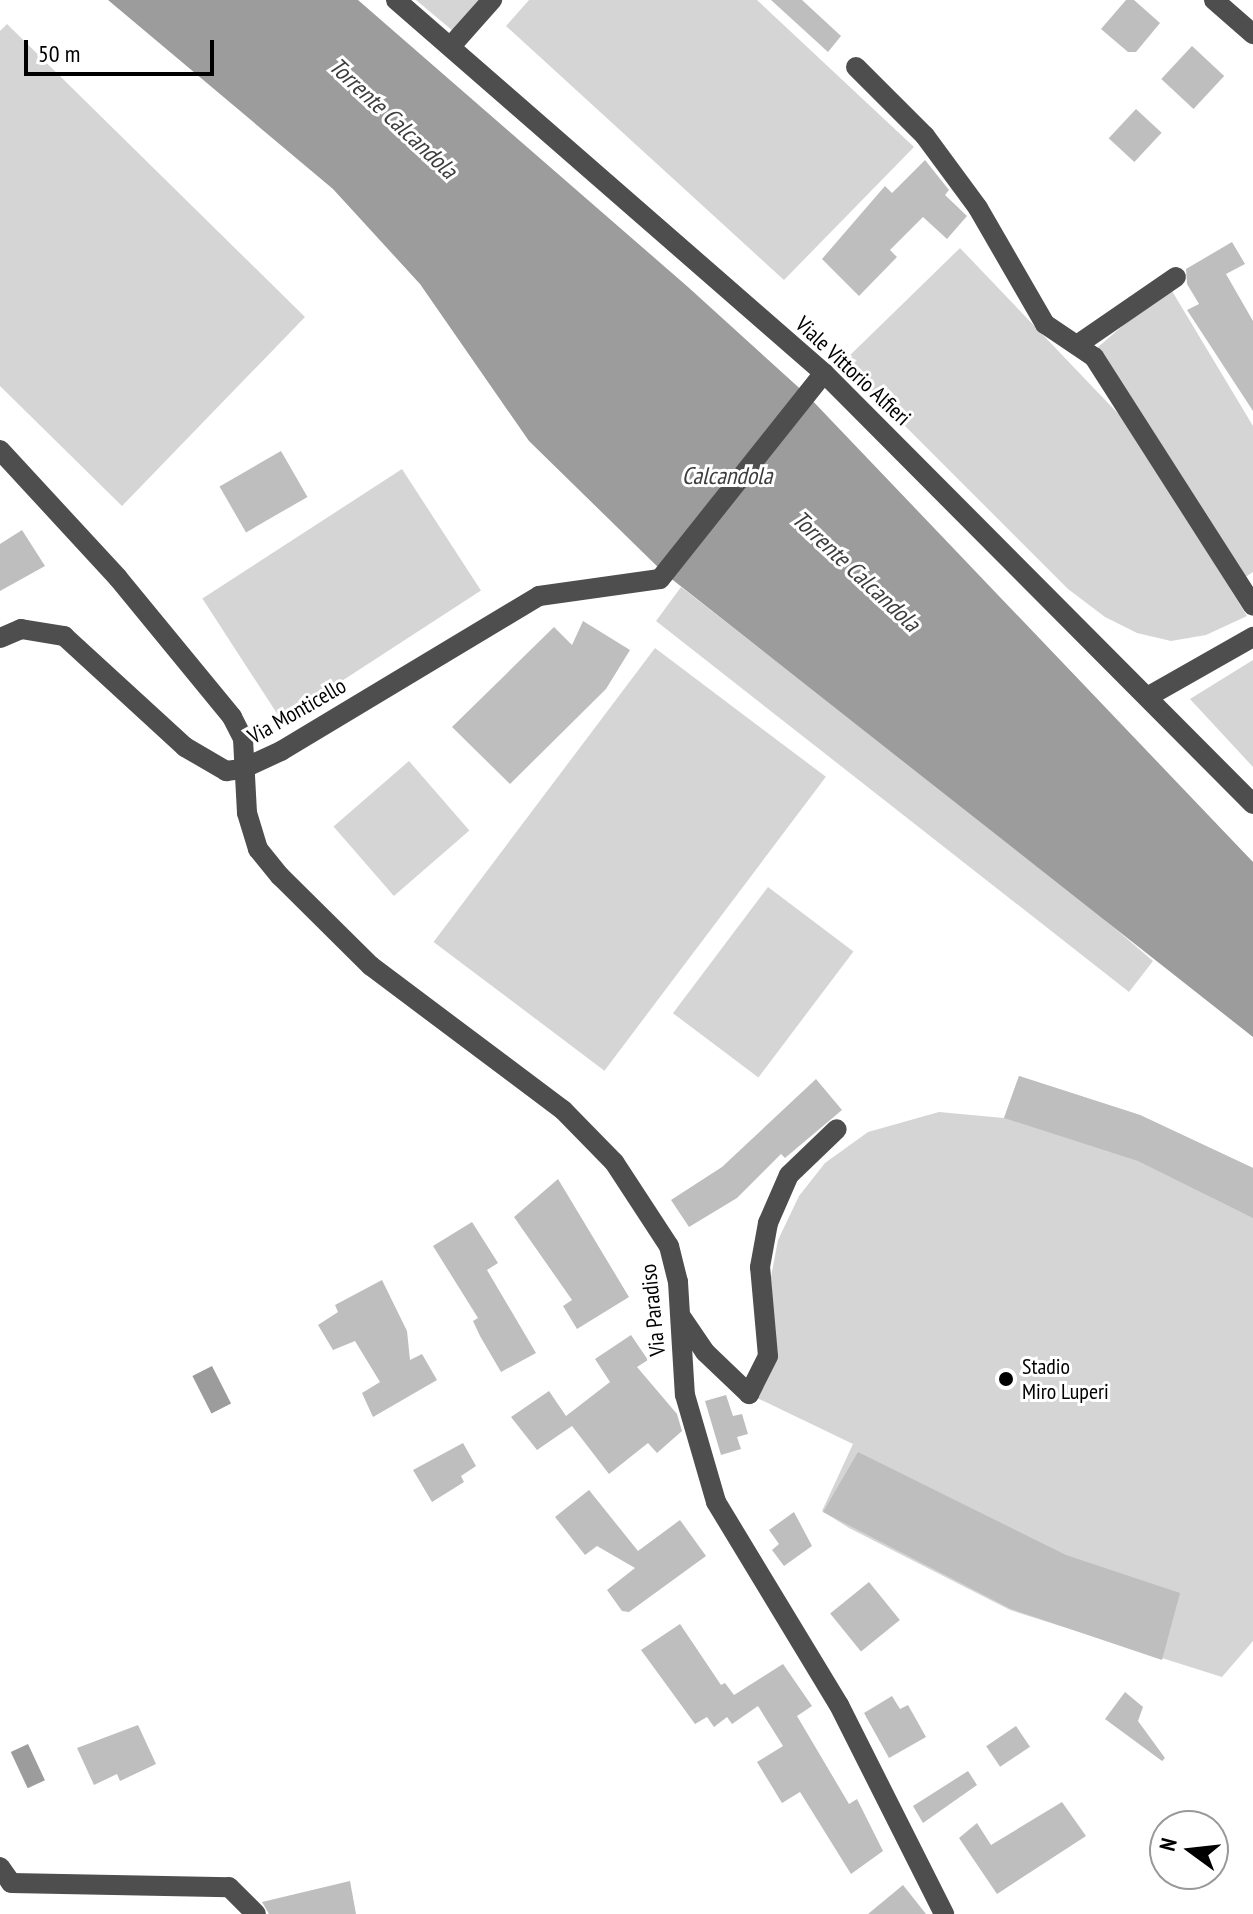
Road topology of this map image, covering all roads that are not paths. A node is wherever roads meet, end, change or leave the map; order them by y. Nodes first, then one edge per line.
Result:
1 (396, 0) edge
2 (492, 0) edge
3 (1214, 0) edge
4 (1253, 34) edge
5 (451, 46) junction
6 (856, 67) dead end
7 (1176, 277) dead end
8 (1077, 345) junction
9 (824, 373) junction
10 (0, 450) edge
11 (1253, 606) edge
12 (1253, 637) edge
13 (0, 638) edge
14 (1149, 696) junction
15 (242, 769) junction
16 (1253, 804) edge
17 (837, 1129) dead end
18 (680, 1314) junction
19 (0, 1867) edge
20 (256, 1914) edge
21 (944, 1914) edge

1 - 5 street, Viale Vittorio Alfieri
2 - 5 street
3 - 4 street
5 - 9 street, Viale Vittorio Alfieri
6 - 8 street
7 - 8 street
8 - 11 street
9 - 14 street, Viale Vittorio Alfieri
9 - 15 street, Via Monticello
10 - 15 street, Via Monticello
12 - 14 street
13 - 15 street
14 - 16 street, Viale Vittorio Alfieri
15 - 18 street, Via Paradiso
17 - 18 street
18 - 21 street, Via Paradiso
19 - 20 street

